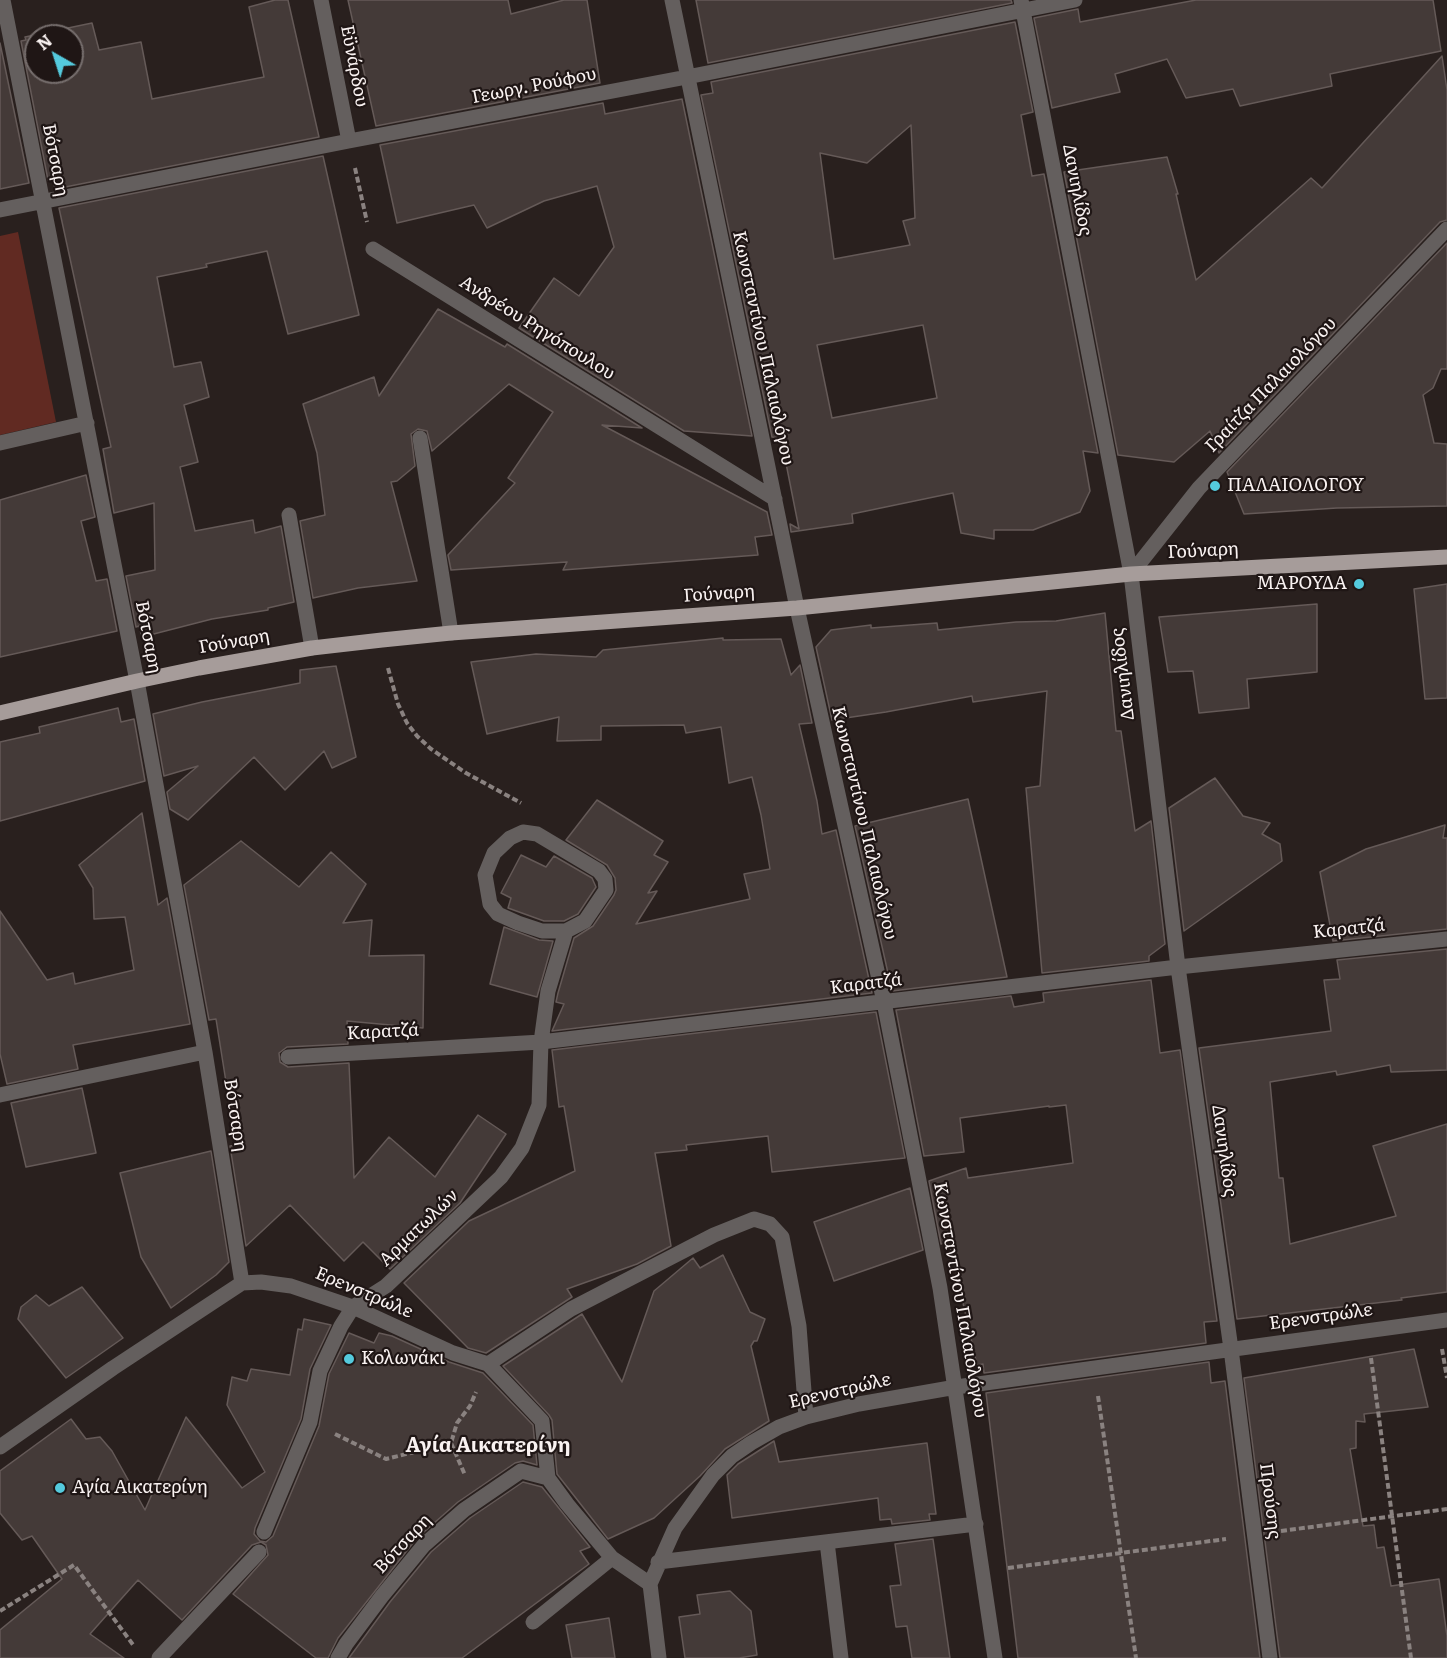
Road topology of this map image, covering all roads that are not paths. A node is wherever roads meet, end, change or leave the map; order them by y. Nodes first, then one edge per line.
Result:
1 (3, 0) edge
2 (321, 0) edge
3 (672, 0) edge
4 (1075, 0) edge
5 (1022, 5) edge
6 (687, 77) junction
7 (349, 141) junction
8 (43, 201) junction
9 (0, 210) edge
10 (1447, 229) edge
11 (373, 249) road end
12 (87, 423) junction
13 (420, 438) dead end
14 (0, 443) edge
15 (775, 499) junction
16 (290, 515) dead end
17 (1447, 557) edge
18 (1131, 574) junction
19 (796, 608) junction
20 (451, 633) junction
21 (312, 648) junction
22 (136, 681) junction
23 (0, 713) edge
24 (566, 931) junction
25 (1447, 939) edge
26 (1178, 967) junction
27 (884, 1002) junction
28 (541, 1042) junction
29 (206, 1052) junction
30 (288, 1056) dead end
31 (0, 1095) edge
32 (242, 1283) junction
33 (353, 1306) junction
34 (1447, 1320) edge
35 (1232, 1349) junction
36 (488, 1364) junction
37 (957, 1387) junction
38 (806, 1417) junction
39 (0, 1448) edge
40 (548, 1478) junction
41 (976, 1524) junction
42 (264, 1532) dead end
43 (826, 1542) junction
44 (259, 1552) dead end
45 (612, 1558) junction
46 (658, 1562) junction
47 (650, 1584) junction
48 (533, 1622) dead end
49 (159, 1658) edge
50 (338, 1658) edge
51 (659, 1658) edge
52 (841, 1658) edge
53 (995, 1658) edge
54 (1270, 1658) edge

1 - 8 street, Βότσαρη
2 - 7 street, Εϋνάρδου
3 - 6 street, Κωνσταντίνου Παλαιολόγου
4 - 5 street, Γεωργ. Ρούφου
5 - 6 street, Γεωργ. Ρούφου
5 - 18 street, Δανιηλίδος
6 - 7 street, Γεωργ. Ρούφου
6 - 15 street, Κωνσταντίνου Παλαιολόγου
7 - 8 street, Γεωργ. Ρούφου
8 - 9 street, Γεωργ. Ρούφου
8 - 12 street, Βότσαρη
10 - 18 street, Γραίτζα Παλαιολόγου
11 - 15 street, Ανδρέου Ρηγόπουλου
12 - 14 street
12 - 22 street, Βότσαρη
13 - 20 street
15 - 19 street, Κωνσταντίνου Παλαιολόγου
16 - 21 street
17 - 18 main road, Γούναρη
18 - 19 main road, Γούναρη
18 - 26 street, Δανιηλίδος
19 - 20 main road, Γούναρη
19 - 27 street, Κωνσταντίνου Παλαιολόγου
20 - 21 main road, Γούναρη
21 - 22 main road, Γούναρη
22 - 23 main road, Γούναρη
22 - 29 street, Βότσαρη
24 - 24 street
24 - 28 street, Αρματωλών
25 - 26 street, Καρατζά
26 - 27 street, Καρατζά
26 - 35 street, Δανιηλίδος
27 - 28 street, Καρατζά
27 - 37 street, Κωνσταντίνου Παλαιολόγου
28 - 30 street, Καρατζά
28 - 33 street, Αρματωλών
29 - 31 street
29 - 32 street, Βότσαρη
32 - 33 street, Ερενστρώλε
32 - 39 street
33 - 36 street, Ερενστρώλε
33 - 42 street, Αρματωλών
34 - 35 street, Ερενστρώλε
35 - 37 street, Ερενστρώλε
35 - 54 street, Προύσης
36 - 38 street
36 - 40 street, Ερενστρώλε
37 - 38 street, Ερενστρώλε
37 - 41 street, Κωνσταντίνου Παλαιολόγου
38 - 46 street, Ερενστρώλε
40 - 45 street
40 - 50 street, Βότσαρη
41 - 43 street
41 - 53 street, Κωνσταντίνου Παλαιολόγου
43 - 46 street
43 - 52 street
44 - 49 street
45 - 47 street
45 - 48 street
46 - 47 street, Ερενστρώλε
47 - 51 street

